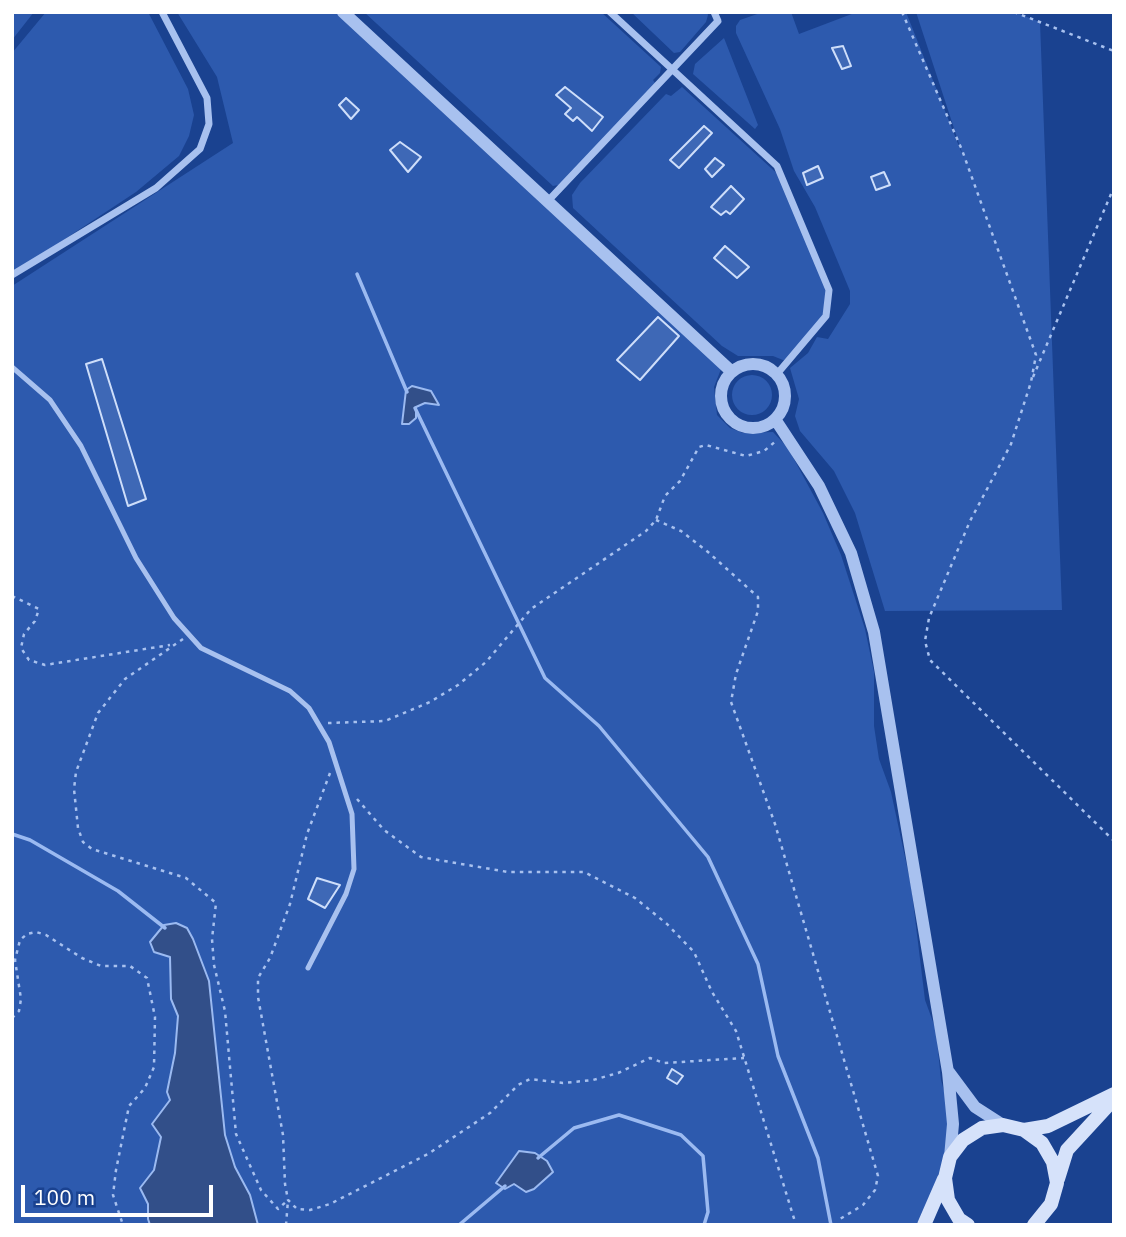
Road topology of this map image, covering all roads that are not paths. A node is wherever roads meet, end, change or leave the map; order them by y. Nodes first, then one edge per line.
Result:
1 (162, 12) edge
2 (343, 12) edge
3 (610, 12) edge
4 (714, 12) edge
5 (672, 70) junction
6 (547, 202) junction
7 (12, 275) edge
8 (12, 367) edge
9 (732, 372) junction
10 (777, 374) junction
11 (775, 419) junction
12 (308, 968) dead end
13 (948, 1072) junction
14 (1114, 1096) edge
15 (1003, 1125) junction
16 (1024, 1130) junction
17 (950, 1157) junction
18 (944, 1178) junction
19 (1057, 1183) junction
20 (924, 1225) edge
21 (968, 1225) edge
22 (1034, 1225) edge

1 - 7 street
2 - 6 street
3 - 5 street
4 - 5 street
5 - 6 street
5 - 10 street
6 - 9 street
8 - 12 lane
9 - 10 street
9 - 11 street
10 - 11 street
11 - 13 street
13 - 15 street
13 - 17 street
14 - 16 main road
14 - 19 main road
15 - 16 main road
15 - 17 main road
16 - 19 main road
17 - 18 main road
18 - 20 main road
18 - 21 main road
19 - 22 main road

